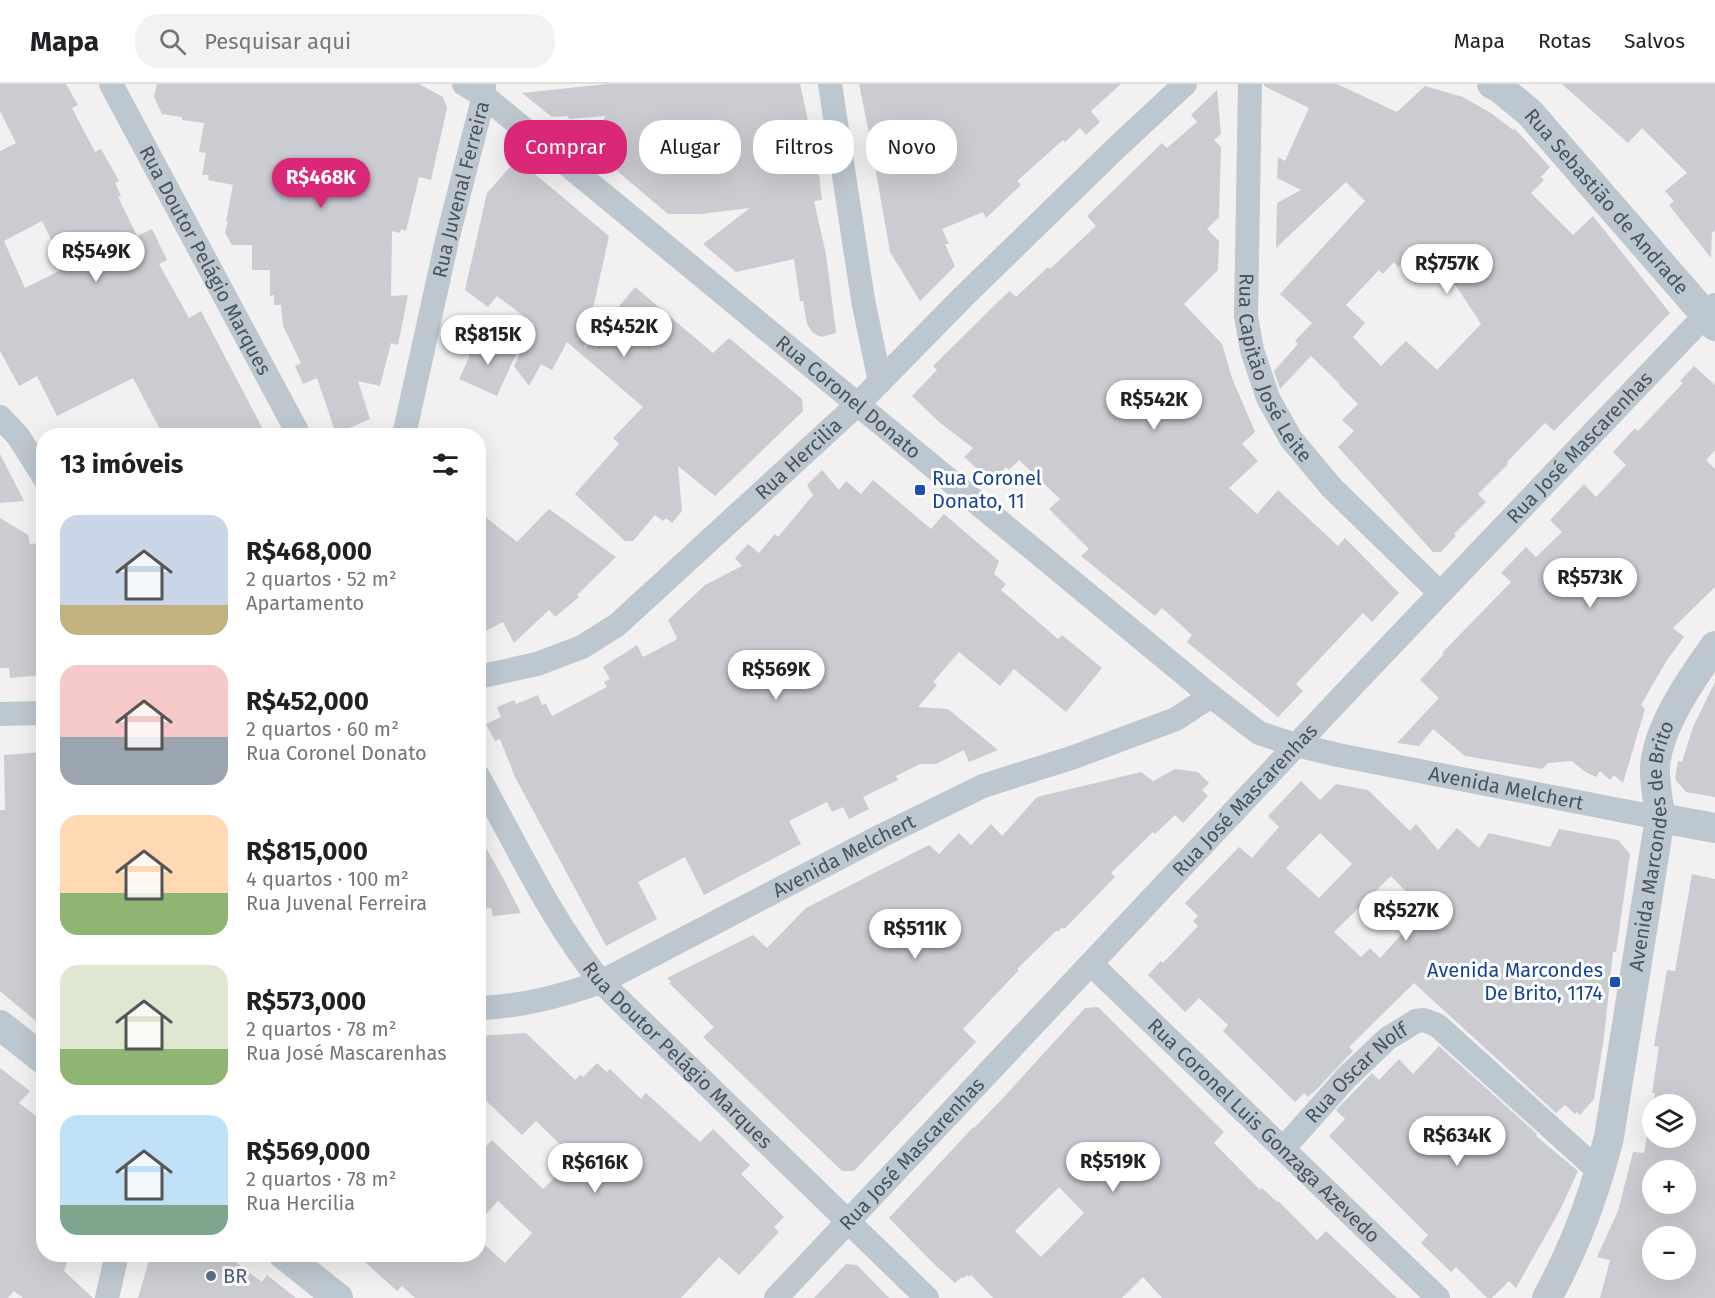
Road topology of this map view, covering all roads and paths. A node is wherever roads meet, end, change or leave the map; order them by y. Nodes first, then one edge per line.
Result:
1 (111, 84) edge
2 (831, 84) edge
3 (1185, 84) edge
4 (1250, 84) edge
5 (1492, 84) edge
6 (478, 88) edge
7 (1712, 315) edge
8 (880, 382) junction
9 (858, 404) junction
10 (0, 417) edge
11 (295, 428) edge
12 (406, 428) edge
13 (36, 464) edge
14 (1440, 593) junction
15 (1715, 646) edge
16 (486, 675) edge
17 (1211, 696) junction
18 (36, 713) edge
19 (0, 714) edge
20 (1296, 745) junction
21 (486, 791) edge
22 (1660, 818) junction
23 (1715, 828) edge
24 (1091, 964) junction
25 (601, 982) junction
26 (486, 1008) edge
27 (0, 1025) edge
28 (36, 1054) edge
29 (1283, 1149) junction
30 (1600, 1173) junction
31 (849, 1222) junction
32 (115, 1262) edge
33 (293, 1262) edge
34 (107, 1298) edge
35 (338, 1298) edge
36 (776, 1298) edge
37 (927, 1298) edge
38 (1438, 1298) edge
39 (1547, 1298) edge

1 - 11 street, Rua Doutor Pelágio Marques
2 - 8 street
3 - 8 street, Rua Hercilia
4 - 14 street, Rua Capitão José Leite
5 - 7 street, Rua Sebastião de Andrade
6 - 9 street, Rua Coronel Donato
6 - 12 street, Rua Juvenal Ferreira
7 - 14 street, Rua José Mascarenhas
8 - 9 street, Rua Hercilia
9 - 16 street, Rua Hercilia
9 - 17 street, Rua Coronel Donato
10 - 13 street
14 - 20 street, Rua José Mascarenhas
15 - 22 street, Avenida Marcondes de Brito
17 - 20 street, Rua Coronel Donato
17 - 25 street, Avenida Melchert
18 - 19 street
20 - 22 street, Avenida Melchert
20 - 24 street, Rua José Mascarenhas
21 - 25 street, Rua Doutor Pelágio Marques
22 - 23 street, Avenida Melchert
22 - 30 street, Avenida Marcondes de Brito
24 - 29 street, Rua Coronel Luis Gonzaga Azevedo
24 - 31 street, Rua José Mascarenhas
25 - 26 street, Avenida Melchert
25 - 31 street, Rua Doutor Pelágio Marques
27 - 28 street
29 - 30 street, Rua Oscar Nolf
29 - 38 street, Rua Coronel Luis Gonzaga Azevedo
30 - 39 street, Avenida Marcondes de Brito
31 - 36 street, Rua José Mascarenhas
31 - 37 street, Rua Doutor Pelágio Marques
32 - 34 street
33 - 35 street

